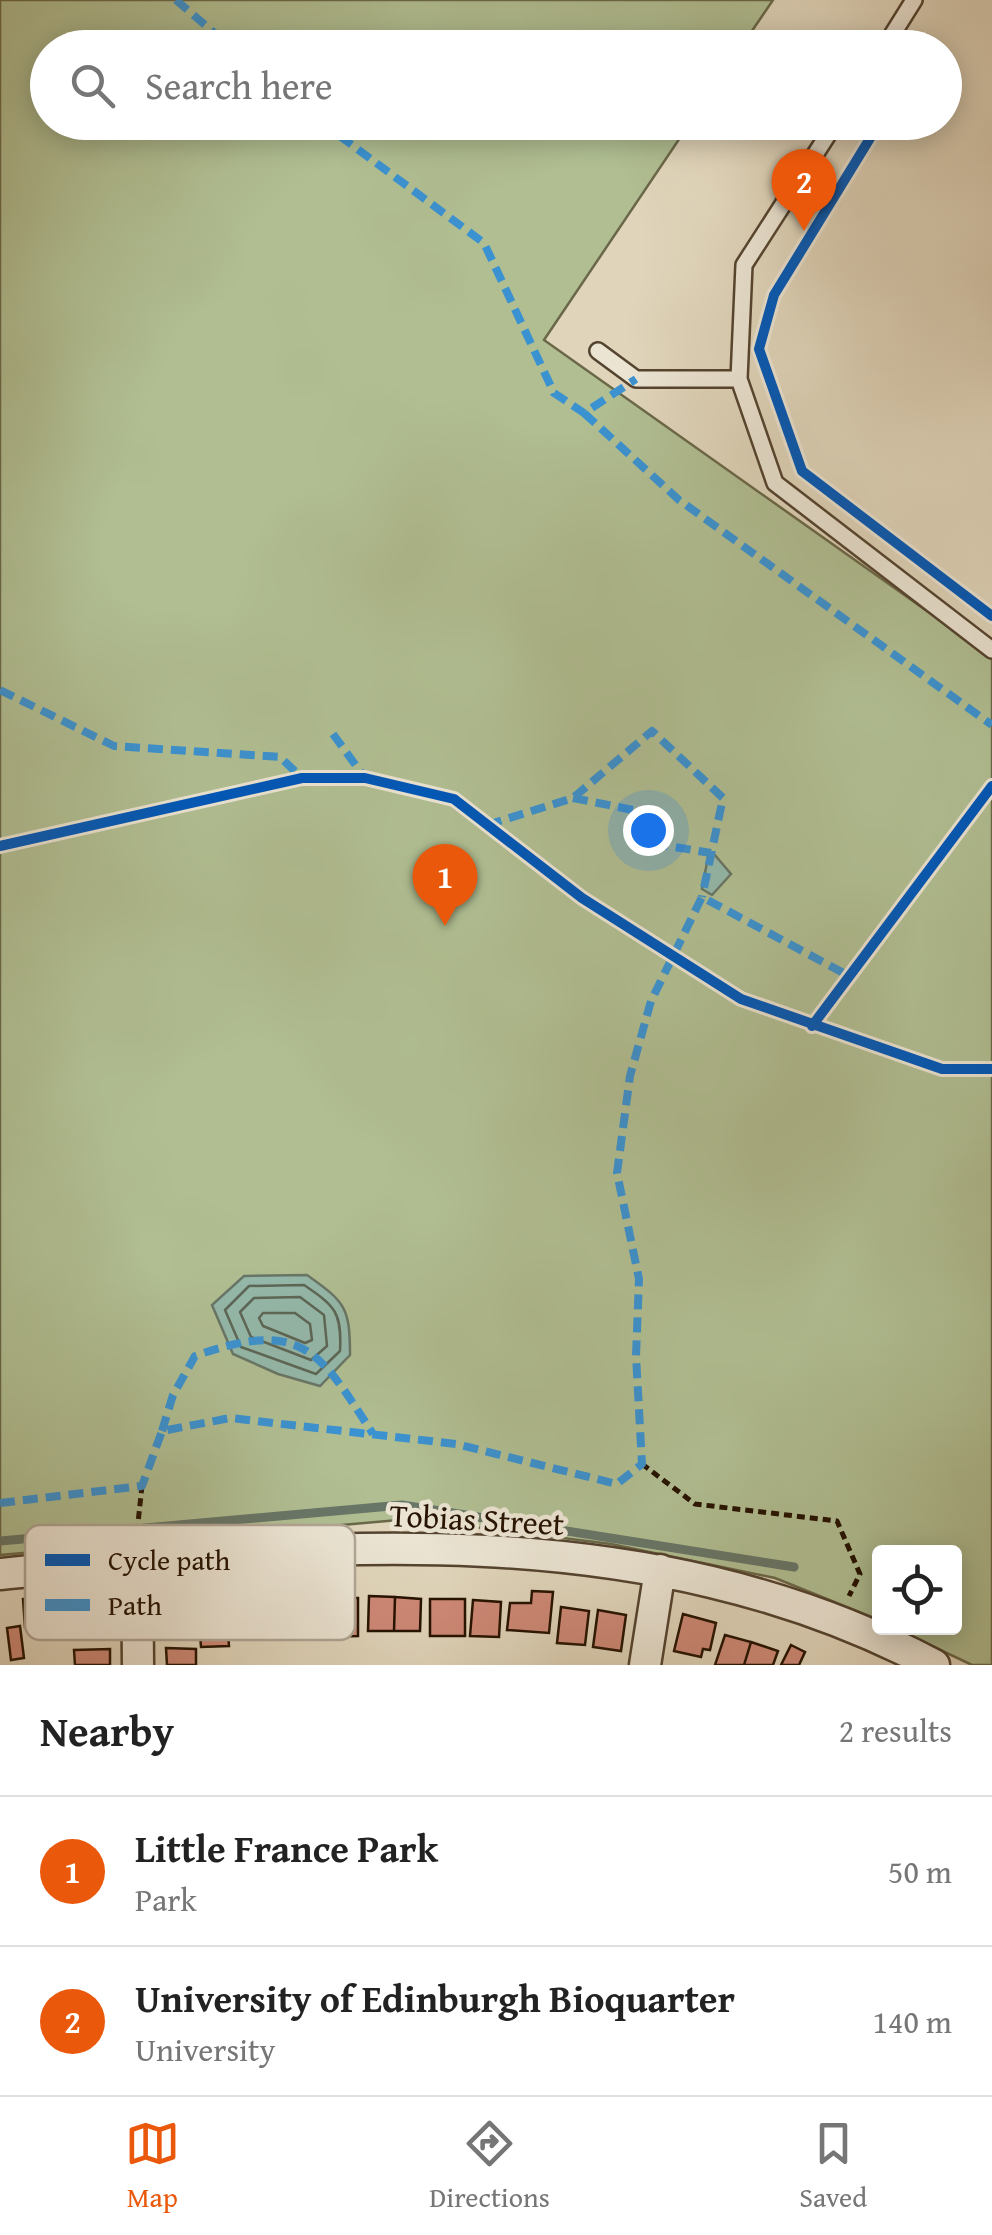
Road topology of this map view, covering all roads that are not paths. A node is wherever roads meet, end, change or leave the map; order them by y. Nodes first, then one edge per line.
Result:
1 (914, 0) edge
2 (895, 30) edge
3 (824, 140) edge
4 (598, 351) dead end
5 (739, 380) junction
6 (992, 650) edge
7 (355, 1548) edge
8 (660, 1570) junction
9 (25, 1572) edge
10 (0, 1574) edge
11 (646, 1665) edge
12 (934, 1665) edge

1 - 2 lane
3 - 5 lane
4 - 5 lane
5 - 6 lane
7 - 8 street, Tobias Street
8 - 11 street
8 - 12 street, Tobias Street
9 - 10 street, Tobias Street

